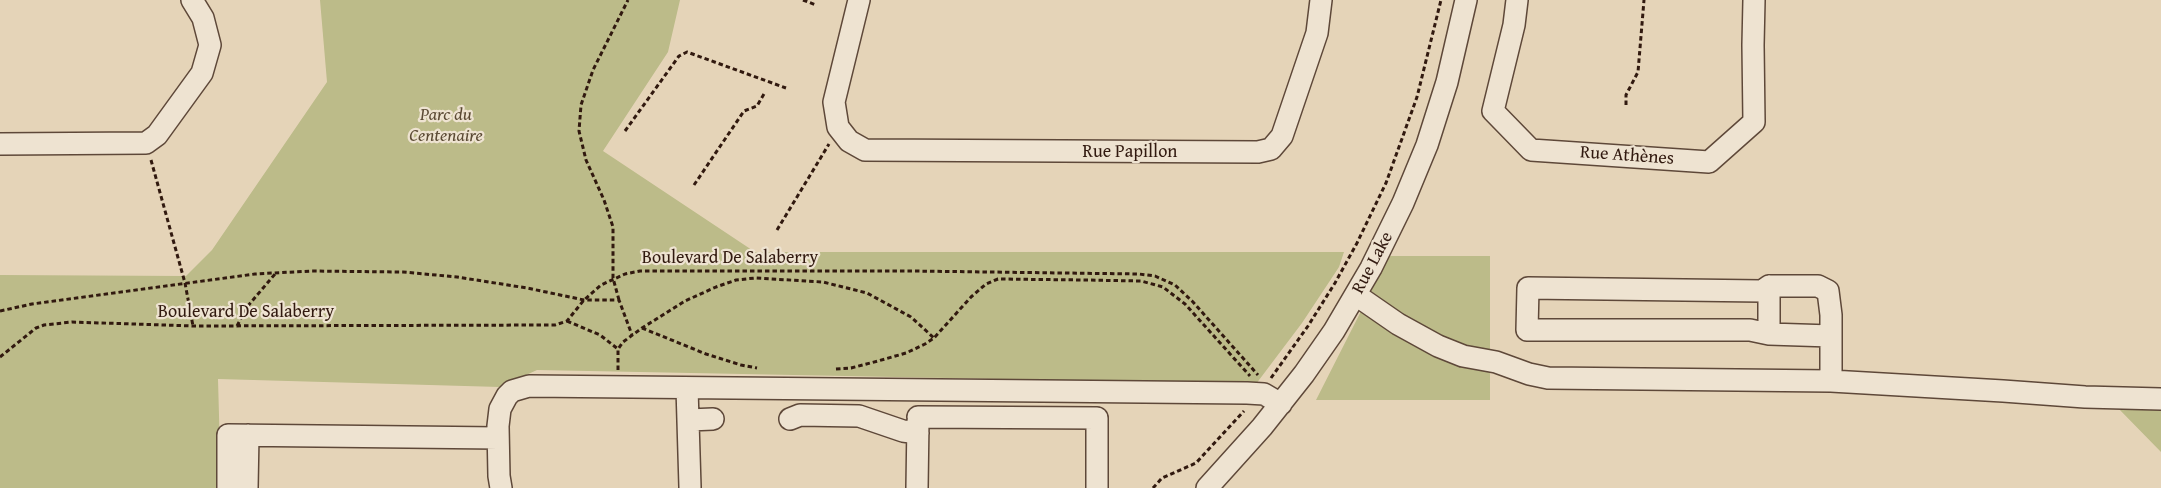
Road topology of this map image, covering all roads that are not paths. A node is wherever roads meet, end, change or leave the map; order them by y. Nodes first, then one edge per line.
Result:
1 (192, 0) edge
2 (859, 0) edge
3 (1321, 0) edge
4 (1466, 0) edge
5 (1517, 0) edge
6 (1755, 0) edge
7 (0, 144) edge
8 (1769, 286) junction
9 (1356, 295) junction
10 (1769, 334) junction
11 (1831, 336) junction
12 (1831, 381) junction
13 (687, 388) junction
14 (918, 390) junction
15 (1098, 391) junction
16 (2161, 399) edge
17 (1281, 404) junction
18 (1097, 418) junction
19 (790, 419) dead end
20 (689, 420) junction
21 (714, 420) dead end
22 (918, 425) junction
23 (505, 432) junction
24 (238, 435) junction
25 (690, 487) edge
26 (228, 488) edge
27 (248, 488) edge
28 (501, 488) edge
29 (918, 488) edge
30 (1098, 488) edge
31 (1208, 488) edge

1 - 7 street
2 - 3 street, Rue Papillon
4 - 9 street, Rue Lake
5 - 6 street, Rue Athènes
8 - 10 street
8 - 10 street
8 - 11 street
9 - 12 street
9 - 17 street, Rue Lake
10 - 11 street
11 - 12 street
12 - 16 street
13 - 14 street
13 - 20 street
13 - 23 street
14 - 15 street
14 - 22 street
15 - 17 street
15 - 18 street
17 - 31 street, Rue Lake
18 - 22 street
18 - 30 street
19 - 22 street
20 - 21 street
20 - 25 street
22 - 29 street
23 - 24 street
23 - 28 street
24 - 26 street
24 - 27 street

